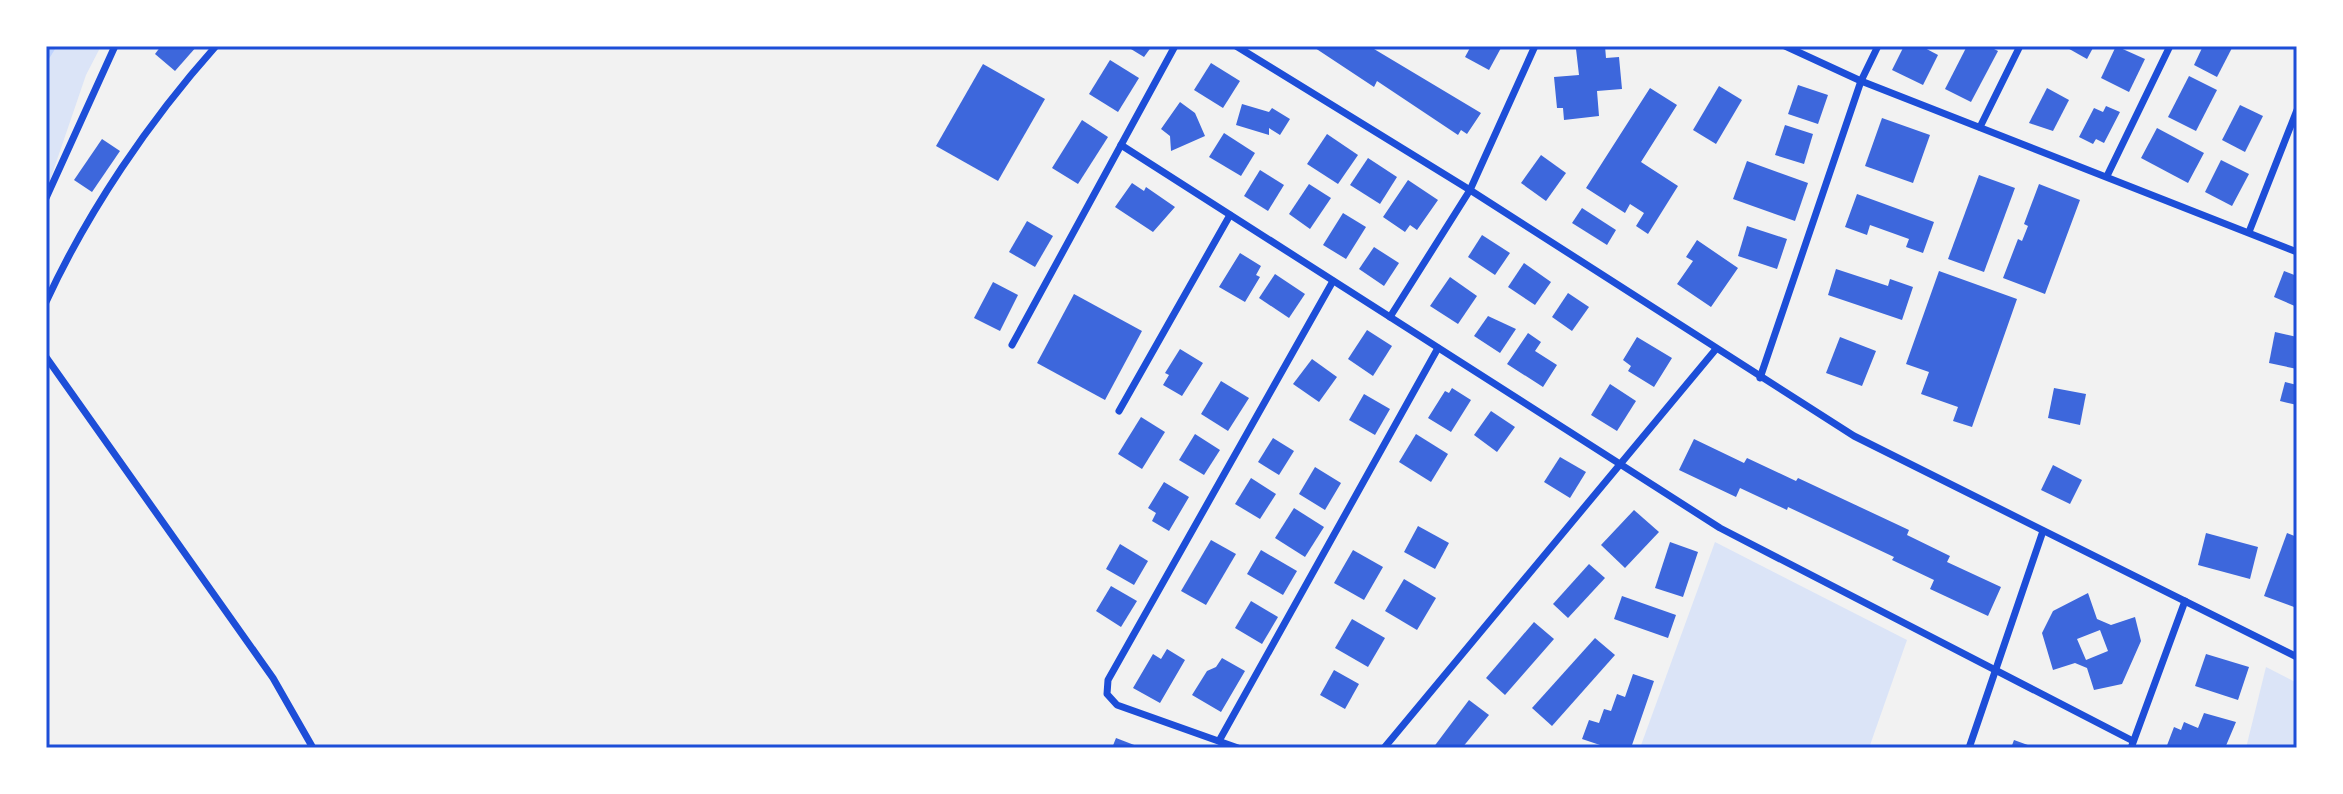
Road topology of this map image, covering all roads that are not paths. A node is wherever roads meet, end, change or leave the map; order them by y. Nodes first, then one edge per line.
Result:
1 (115, 46) edge
2 (216, 46) edge
3 (1175, 46) edge
4 (1535, 46) edge
5 (1785, 46) edge
6 (1878, 46) edge
7 (2020, 46) edge
8 (2170, 46) edge
9 (1241, 47) edge
10 (1861, 81) junction
11 (2297, 110) edge
12 (1980, 127) junction
13 (1121, 145) junction
14 (2107, 176) junction
15 (1470, 190) junction
16 (46, 198) edge
17 (1230, 215) junction
18 (2249, 232) junction
19 (2297, 252) edge
20 (1333, 281) junction
21 (46, 302) edge
22 (1390, 317) junction
23 (1012, 345) dead end
24 (1438, 348) junction
25 (1716, 349) junction
26 (46, 357) edge
27 (1760, 378) junction
28 (1119, 411) dead end
29 (1622, 466) junction
30 (2043, 531) junction
31 (2185, 601) junction
32 (2297, 657) edge
33 (1995, 671) junction
34 (1219, 741) junction
35 (2132, 745) edge
36 (313, 748) edge
37 (1238, 748) edge
38 (1384, 748) edge
39 (1969, 748) edge

1 - 16 street
2 - 21 street
3 - 13 street
4 - 15 street
5 - 10 street
6 - 10 street
7 - 12 street
8 - 14 street
9 - 15 street
10 - 12 street
10 - 27 street
11 - 18 street
12 - 14 street
13 - 17 street
13 - 23 street
14 - 18 street
15 - 22 street
15 - 25 street
17 - 20 street
17 - 28 street
18 - 19 street
20 - 22 street
20 - 34 street
22 - 24 street
24 - 29 street
24 - 34 street
25 - 27 street
25 - 29 street
26 - 36 street
27 - 30 street
29 - 33 street
29 - 38 street
30 - 31 street
30 - 33 street
31 - 32 street
31 - 35 street
33 - 35 street
33 - 39 street
34 - 37 street

